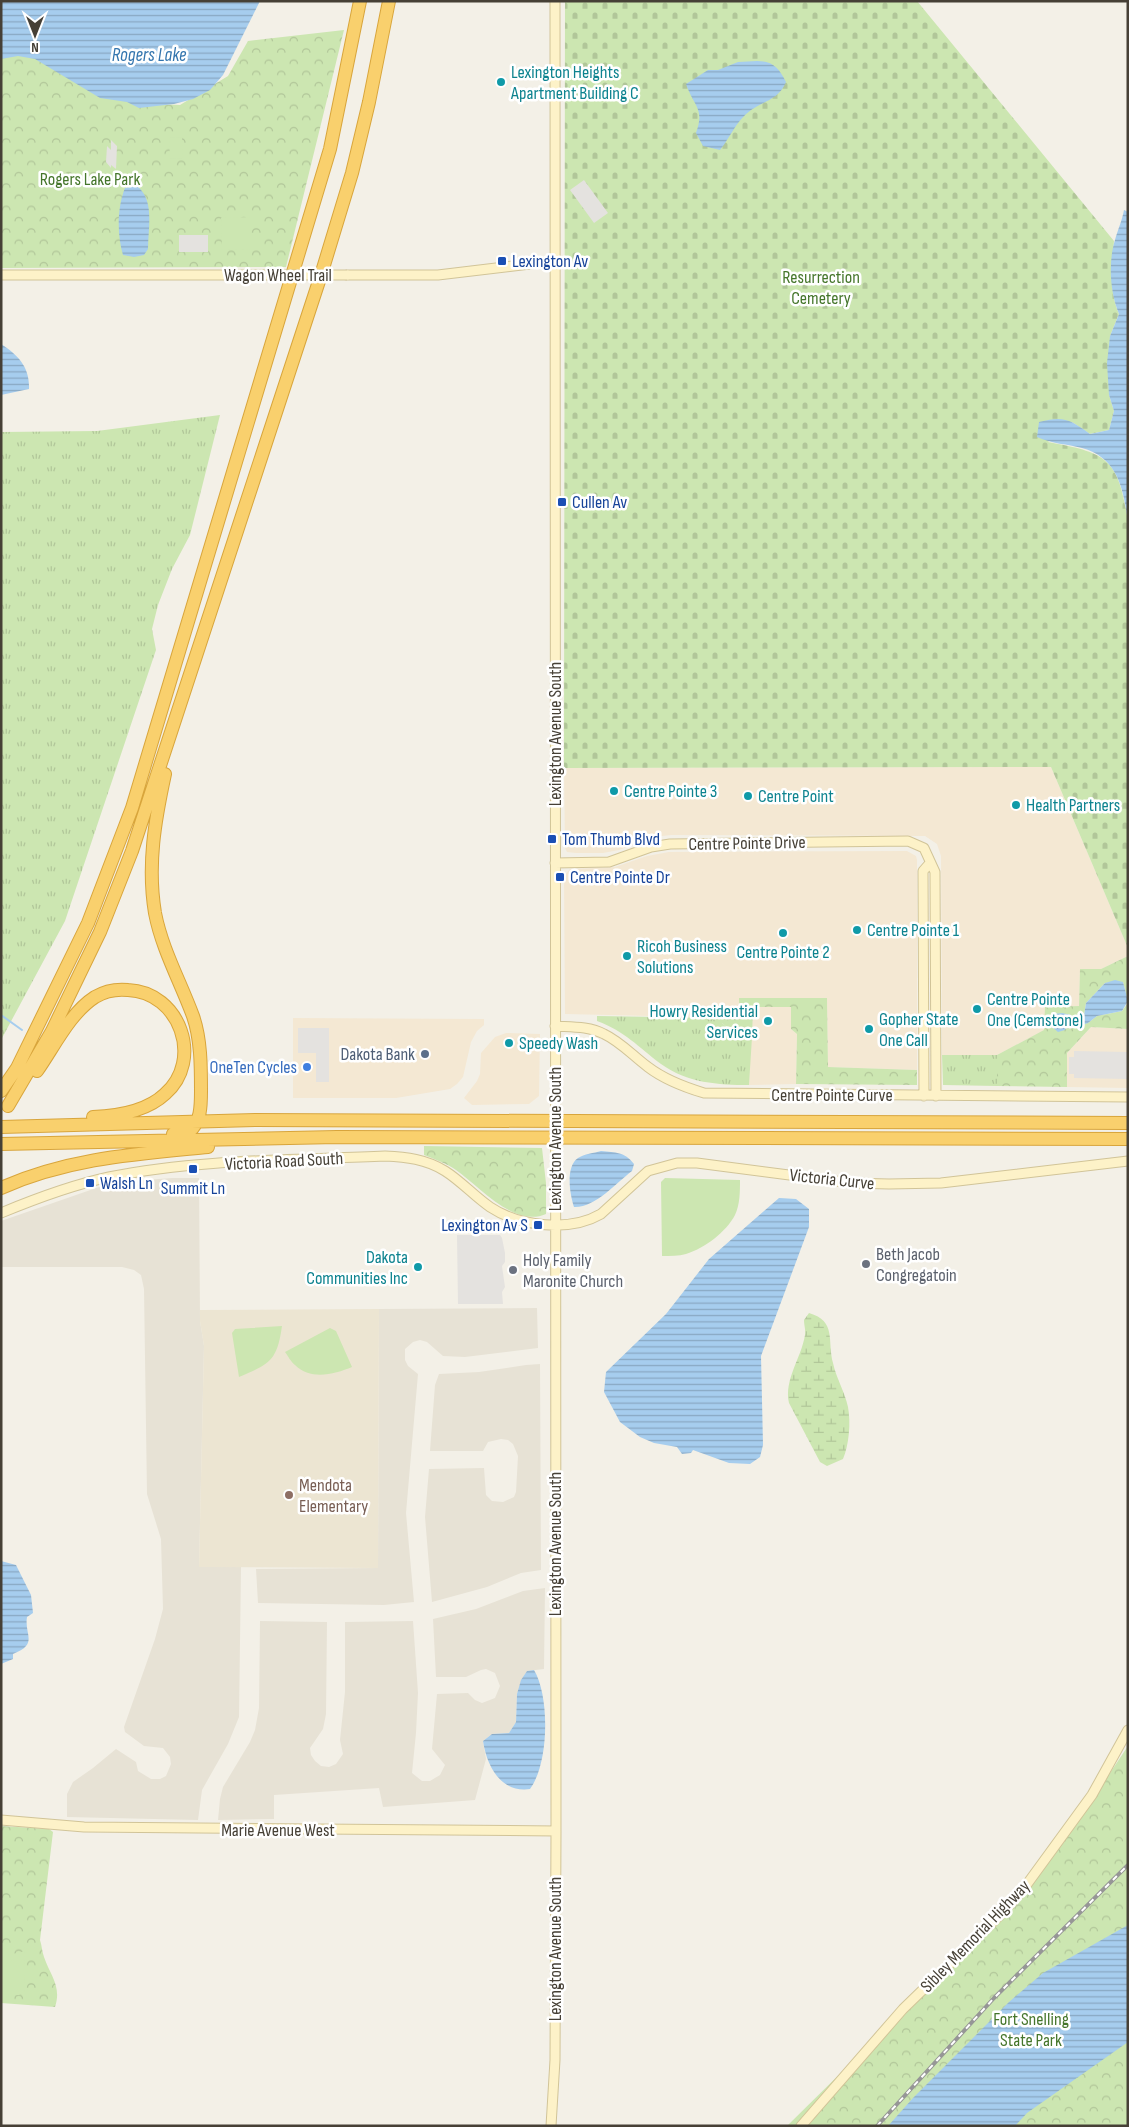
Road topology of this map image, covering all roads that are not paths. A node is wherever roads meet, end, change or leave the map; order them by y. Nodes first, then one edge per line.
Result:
1 (360, 1) edge
2 (389, 1) edge
3 (555, 1) edge
4 (555, 261) junction
5 (1, 275) edge
6 (179, 710) junction
7 (554, 863) junction
8 (930, 863) junction
9 (555, 1026) junction
10 (1, 1091) edge
11 (924, 1096) junction
12 (936, 1096) junction
13 (1128, 1097) edge
14 (3, 1119) edge
15 (555, 1121) junction
16 (198, 1122) junction
17 (1128, 1122) edge
18 (337, 1137) junction
19 (555, 1138) junction
20 (1128, 1139) edge
21 (83, 1143) junction
22 (1, 1144) edge
23 (1128, 1161) edge
24 (1, 1188) edge
25 (1, 1213) edge
26 (555, 1224) junction
27 (1128, 1730) edge
28 (1, 1820) edge
29 (556, 1832) junction
30 (551, 2126) edge
31 (801, 2126) edge

1 - 10 highway
2 - 6 highway
3 - 4 street, Lexington Avenue South
4 - 5 street, Wagon Wheel Trail, bridge
4 - 7 street, Lexington Avenue South
6 - 14 highway
6 - 16 highway
7 - 8 street, Centre Pointe Drive
7 - 9 street, Lexington Avenue South
8 - 11 street
8 - 12 street
9 - 11 street, Centre Pointe Curve
9 - 15 street, Lexington Avenue South
11 - 12 street, Centre Pointe Curve
12 - 13 street, Centre Pointe Curve
14 - 14 highway
14 - 16 highway
15 - 16 highway
15 - 17 highway
15 - 19 street, Lexington Avenue South
16 - 21 highway
18 - 19 highway
18 - 21 highway
18 - 24 highway
19 - 20 highway
19 - 26 street, Lexington Avenue South
21 - 22 highway
23 - 26 street, Victoria Curve
25 - 26 street, Victoria Road South
26 - 29 street, Lexington Avenue South
27 - 31 street, Sibley Memorial Highway
28 - 29 street, Marie Avenue West
29 - 30 street, Lexington Avenue South

